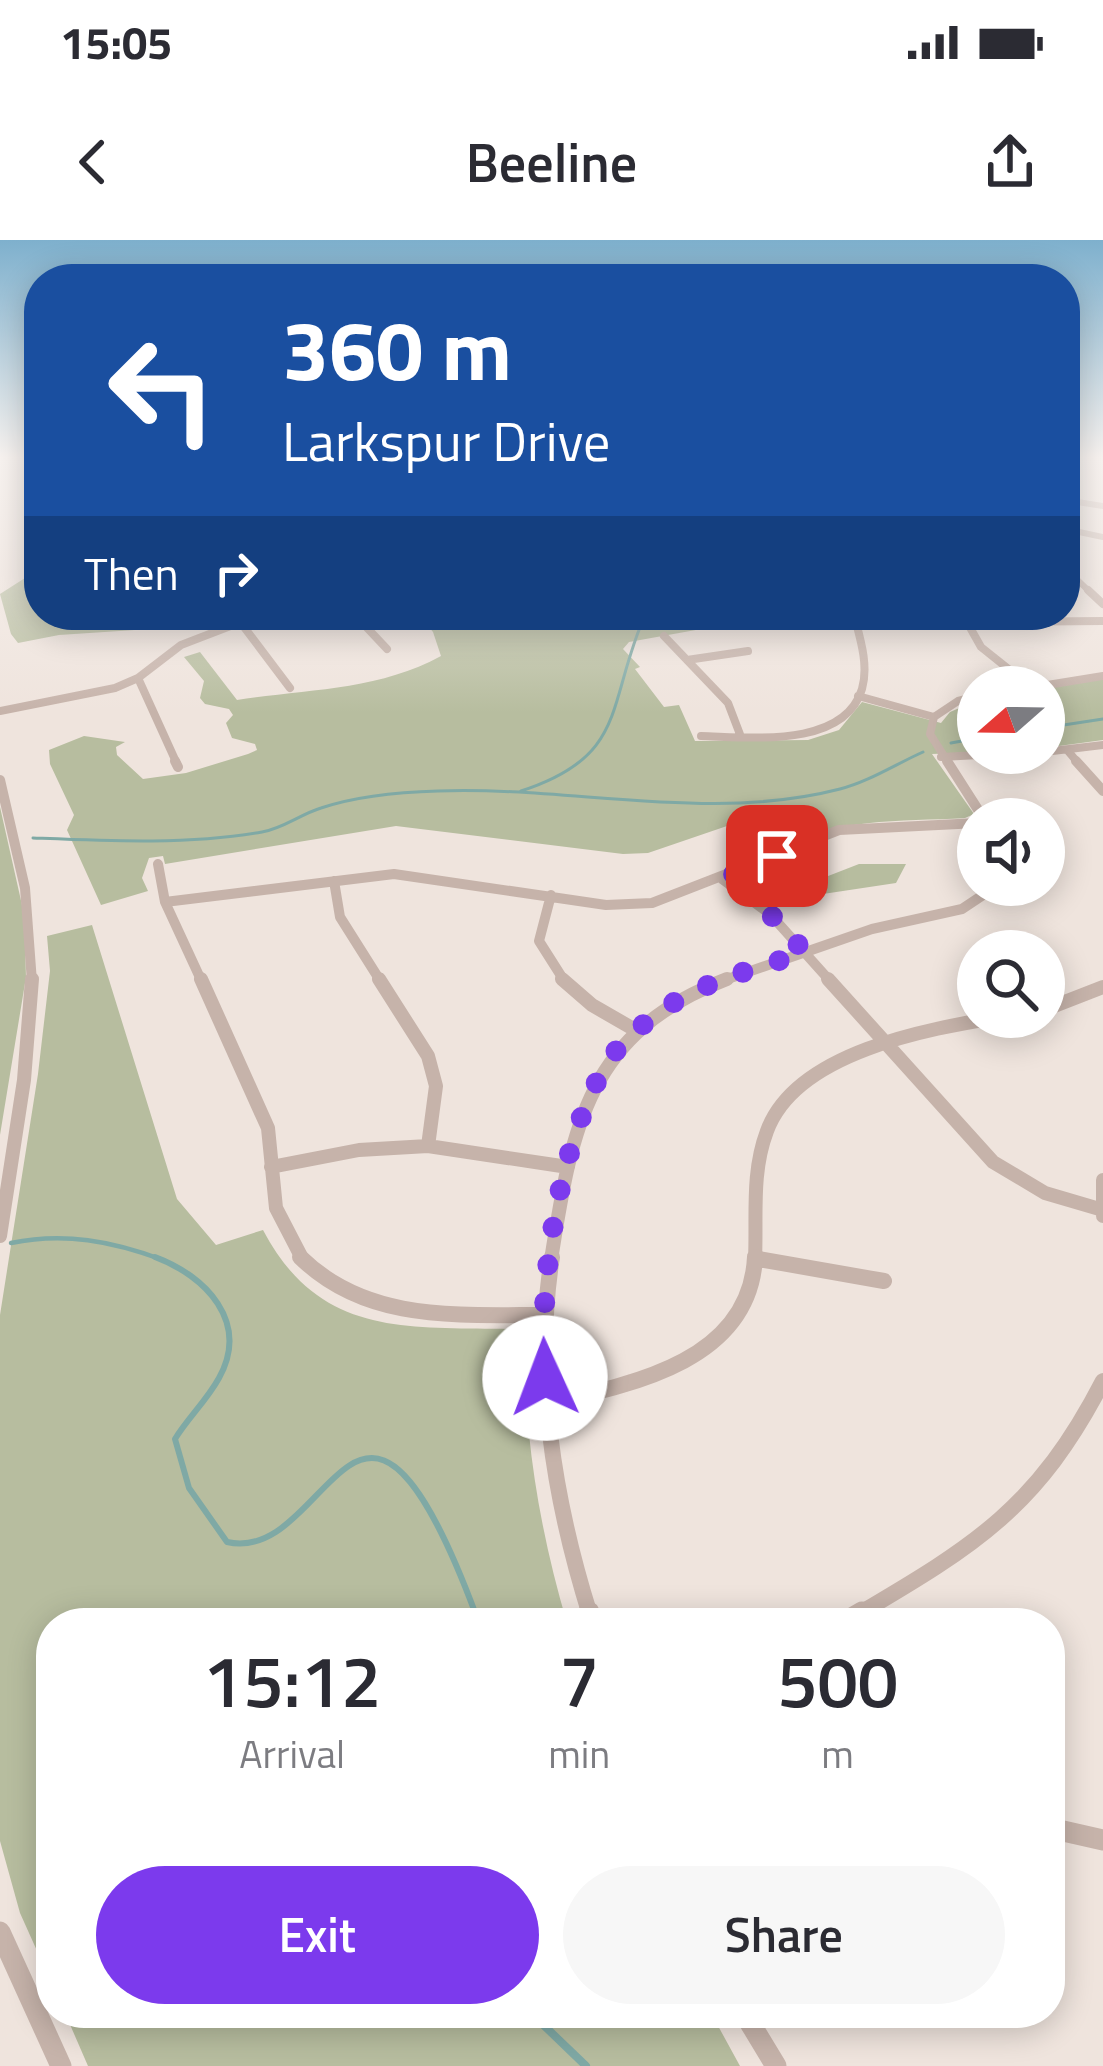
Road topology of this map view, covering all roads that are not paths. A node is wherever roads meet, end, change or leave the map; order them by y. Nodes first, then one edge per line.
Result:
1 (1080, 582) edge
2 (1103, 604) edge
3 (222, 630) edge
4 (246, 630) edge
5 (369, 630) edge
6 (858, 630) edge
7 (971, 630) edge
8 (664, 637) dead end
9 (387, 649) dead end
10 (748, 651) dead end
11 (687, 660) junction
12 (1004, 666) edge
13 (1103, 676) edge
14 (138, 678) junction
15 (1065, 682) edge
16 (290, 688) dead end
17 (859, 696) junction
18 (957, 702) edge
19 (0, 711) edge
20 (934, 717) junction
21 (701, 736) dead end
22 (741, 737) junction
23 (1103, 745) edge
24 (1065, 751) edge
25 (1068, 751) junction
26 (957, 756) edge
27 (941, 757) junction
28 (178, 767) dead end
29 (0, 780) edge
30 (1103, 790) edge
31 (967, 798) edge
32 (957, 823) edge
33 (158, 864) dead end
34 (722, 879) junction
35 (334, 881) junction
36 (550, 896) junction
37 (165, 902) junction
38 (968, 906) edge
39 (805, 952) junction
40 (1103, 987) edge
41 (1065, 1002) edge
42 (957, 1028) edge
43 (637, 1030) junction
44 (886, 1045) junction
45 (428, 1146) junction
46 (271, 1167) junction
47 (568, 1167) junction
48 (1103, 1180) edge
49 (1103, 1213) edge
50 (0, 1236) edge
51 (759, 1258) junction
52 (884, 1281) dead end
53 (543, 1315) junction
54 (1103, 1381) edge
55 (547, 1403) junction
56 (588, 1608) edge
57 (871, 1608) edge
58 (1065, 1831) edge
59 (1103, 1840) edge
60 (0, 1932) edge
61 (36, 2011) edge
62 (44, 2028) edge
63 (753, 2028) edge
64 (61, 2066) edge
65 (776, 2066) edge

1 - 2 street
3 - 14 street
4 - 16 street
5 - 9 street
6 - 17 street
7 - 12 street
8 - 11 street
10 - 11 street
11 - 22 street
13 - 15 street
14 - 19 street
14 - 28 street
17 - 20 street
17 - 22 street
18 - 20 street
20 - 27 street
21 - 22 street
23 - 25 street
24 - 25 street
25 - 30 street
26 - 27 street
27 - 31 street
29 - 50 street
32 - 34 street
33 - 37 street
34 - 36 street
34 - 39 street
35 - 36 street
35 - 37 street
35 - 45 street
36 - 43 street
37 - 46 street
38 - 39 street
39 - 43 street
39 - 44 street
40 - 41 street
42 - 44 street
43 - 47 street
44 - 49 street
44 - 51 street
45 - 46 street
45 - 47 street
46 - 53 street
47 - 53 street
48 - 49 street
51 - 52 street
51 - 55 street
53 - 55 street
54 - 57 street
55 - 56 street
58 - 59 street
60 - 61 street
62 - 64 street
63 - 65 street

